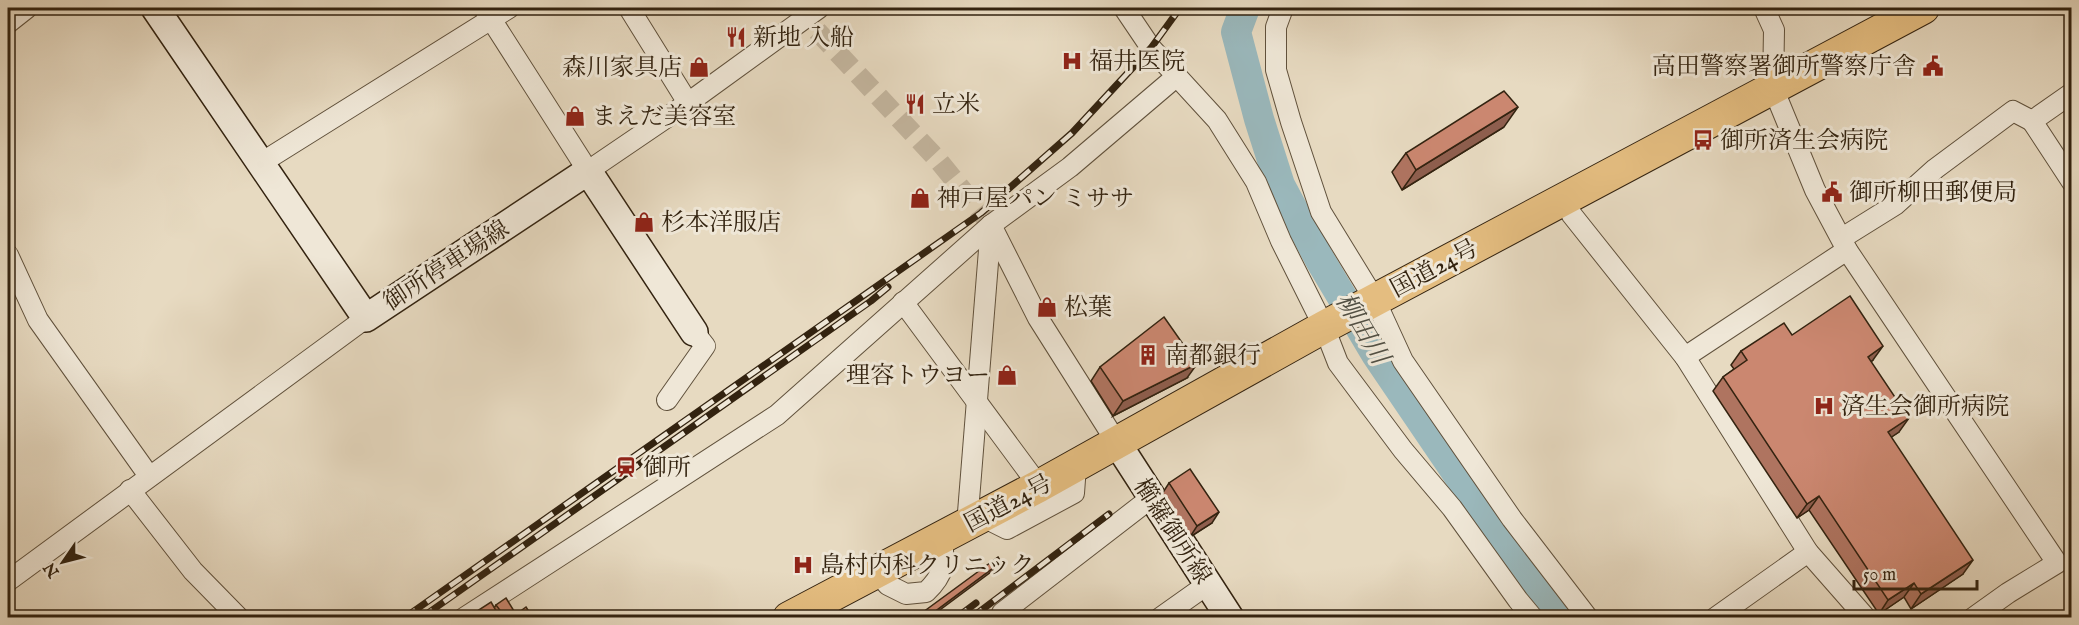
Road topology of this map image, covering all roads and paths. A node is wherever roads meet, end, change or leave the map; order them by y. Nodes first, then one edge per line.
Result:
1 (27, 8) edge
2 (155, 8) edge
3 (509, 8) edge
4 (629, 8) edge
5 (819, 8) edge
6 (1124, 8) edge
7 (1283, 8) edge
8 (1764, 8) edge
9 (1923, 8) edge
10 (488, 13) edge
11 (8, 23) edge
12 (1177, 76) junction
13 (1773, 88) junction
14 (2072, 93) edge
15 (688, 103) junction
16 (2032, 121) junction
17 (261, 163) junction
18 (588, 171) junction
19 (2072, 182) edge
20 (1564, 199) junction
21 (991, 225) junction
22 (1844, 244) junction
23 (8, 255) edge
24 (903, 303) junction
25 (1370, 303) junction
26 (366, 318) junction
27 (1330, 324) junction
28 (694, 332) joint
29 (1685, 357) junction
30 (667, 400) dead end
31 (977, 402) junction
32 (1117, 443) junction
33 (1076, 466) junction
34 (149, 476) junction
35 (1039, 486) junction
36 (130, 490) junction
37 (1151, 498) junction
38 (964, 526) junction
39 (1808, 552) junction
40 (8, 581) edge
41 (1208, 584) junction
42 (239, 618) edge
43 (464, 618) edge
44 (789, 618) edge
45 (1004, 618) edge
46 (1160, 618) edge
47 (1230, 618) edge
48 (1533, 618) edge
49 (1588, 618) edge
50 (1715, 618) edge
51 (1866, 618) edge
52 (1973, 618) edge

1 - 11 street
2 - 17 main road, 御所停車場線
3 - 10 street
4 - 15 street
5 - 15 street
6 - 12 street
7 - 25 street
8 - 13 street
9 - 13 highway, 国道24号
10 - 17 street
10 - 18 street
12 - 21 street
12 - 27 street
13 - 20 highway, 国道24号
13 - 22 street
14 - 16 street
15 - 18 street
16 - 19 street
16 - 22 street
17 - 26 main road, 御所停車場線
18 - 26 main road, 御所停車場線
18 - 28 main road
20 - 25 highway, 国道24号
20 - 29 street
21 - 24 street
21 - 31 street
21 - 32 street
22 - 29 street
22 - 52 street
23 - 34 street
24 - 31 street
24 - 43 street
25 - 27 highway, 国道24号
25 - 49 street
26 - 34 street
27 - 32 highway, 国道24号
27 - 48 street
28 - 30 street
29 - 39 street
31 - 35 street
31 - 38 street
32 - 33 highway, 国道24号
32 - 37 main road, 櫛羅御所線
33 - 35 highway, 国道24号
33 - 38 street
34 - 36 street
35 - 38 highway, 国道24号
36 - 40 street
36 - 42 street
37 - 41 main road, 櫛羅御所線
37 - 45 street
38 - 44 highway, 国道24号
39 - 50 street
39 - 51 street
41 - 46 street
41 - 47 main road, 櫛羅御所線

